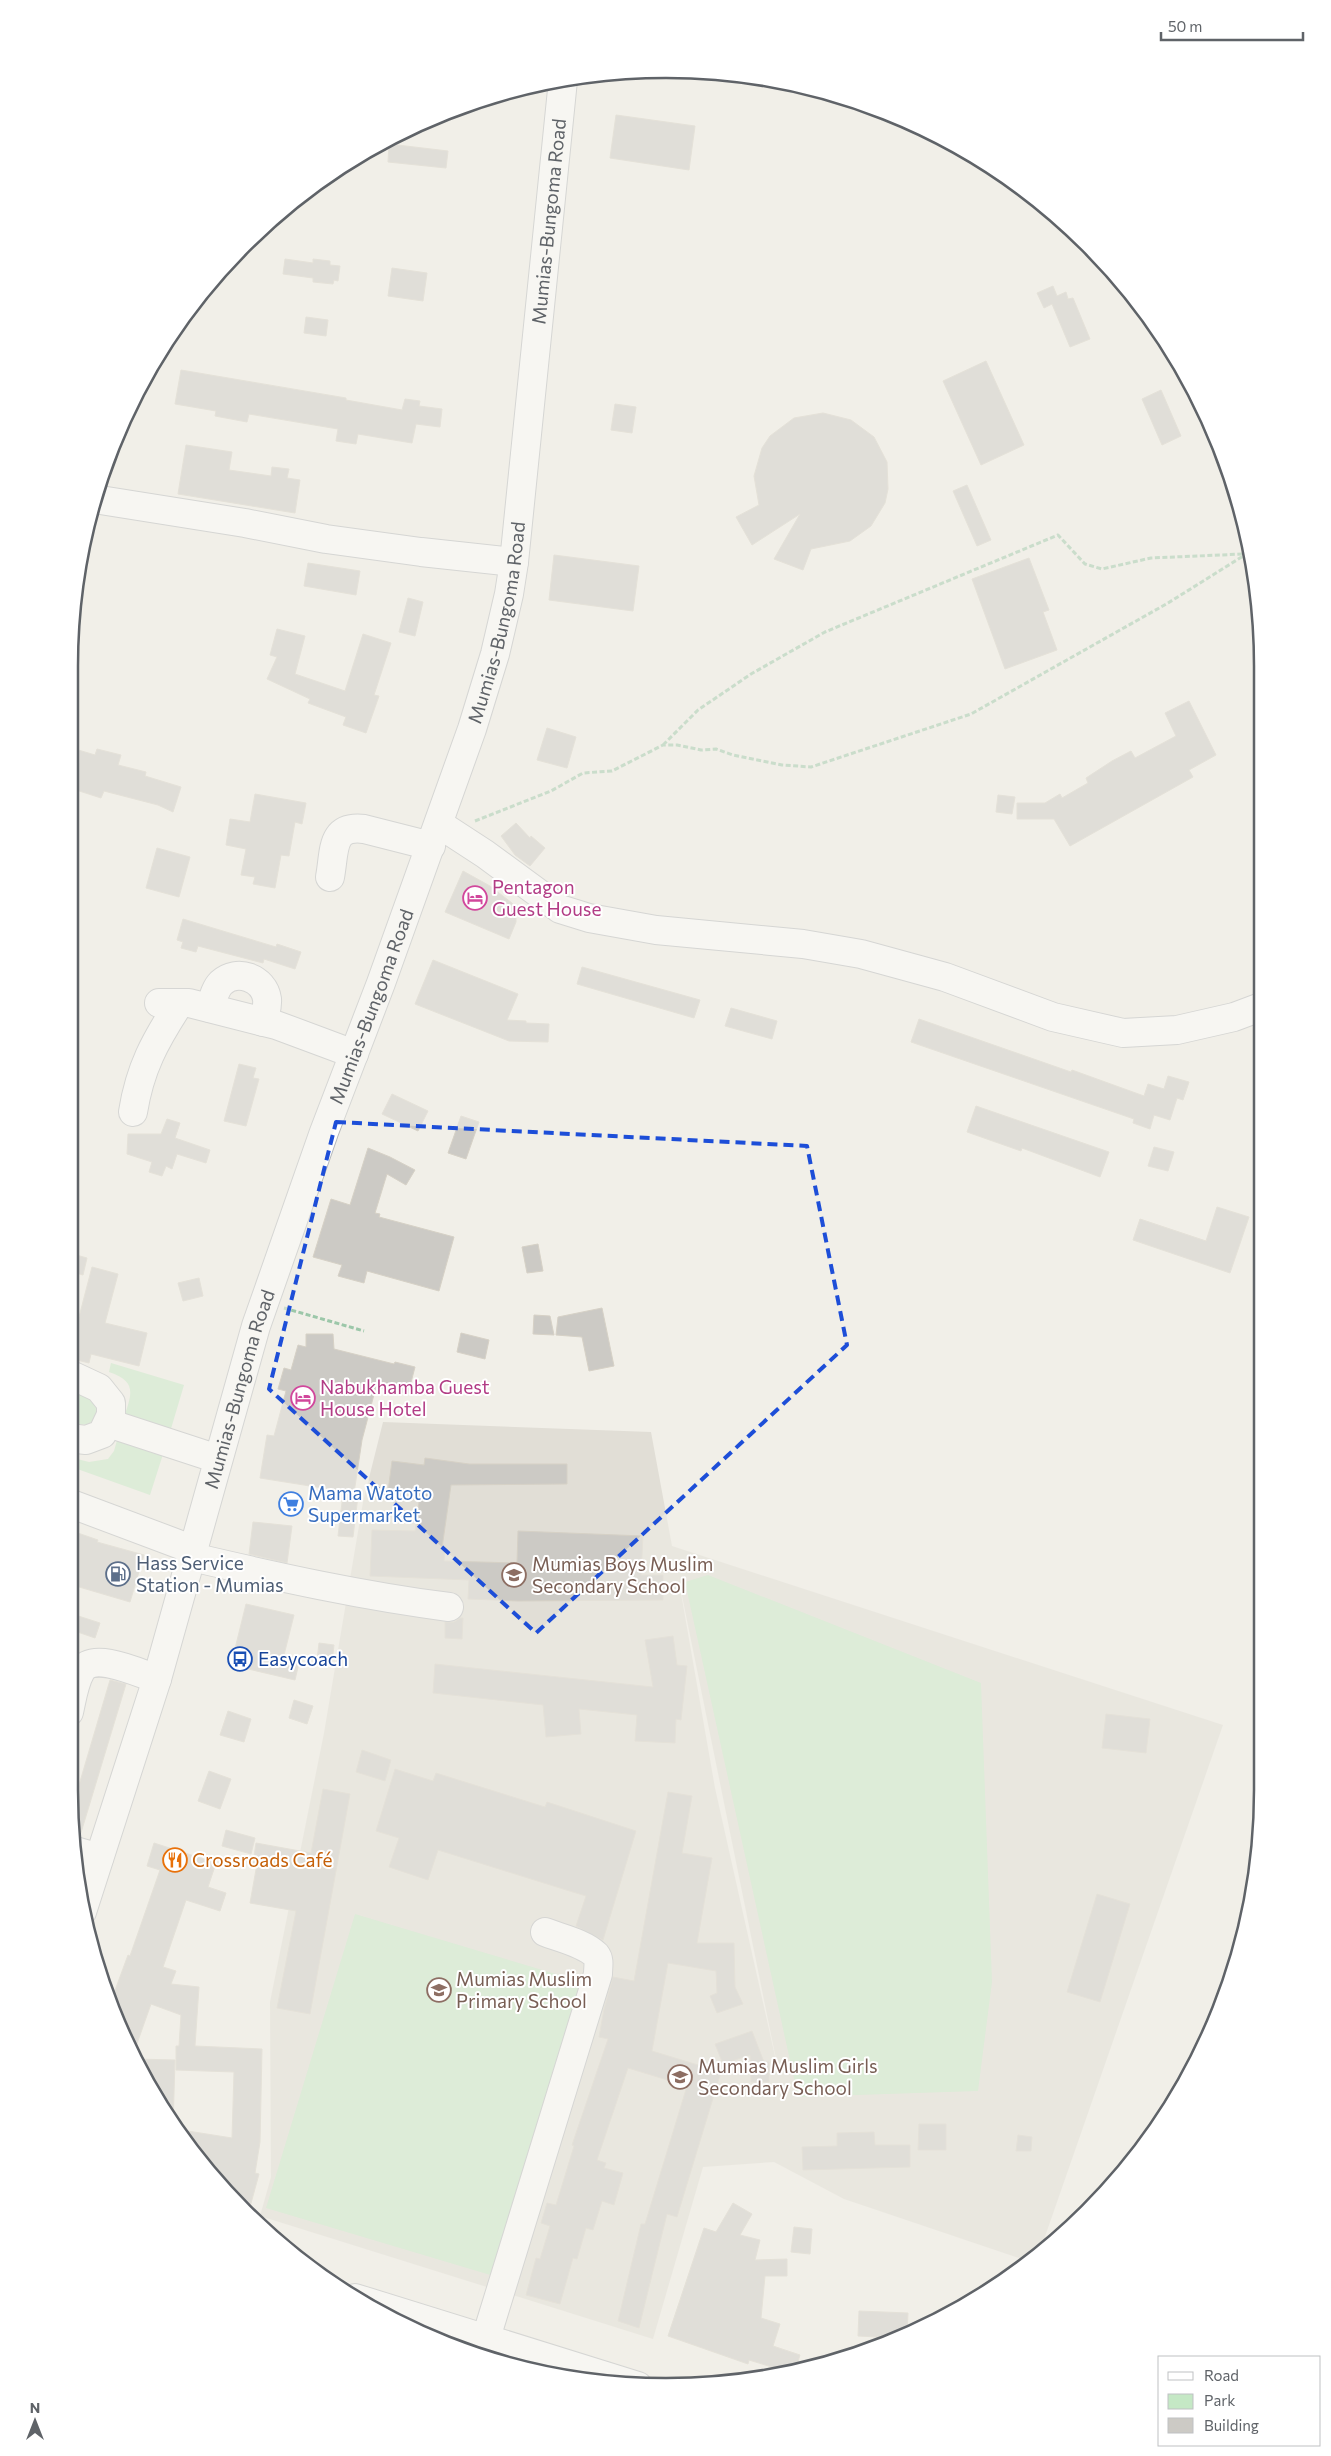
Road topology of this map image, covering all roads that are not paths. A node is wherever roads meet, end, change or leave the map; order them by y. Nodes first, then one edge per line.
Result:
1 (562, 87) edge
2 (102, 500) edge
3 (514, 562) junction
4 (439, 834) junction
5 (330, 877) dead end
6 (210, 1008) junction
7 (1254, 1010) edge
8 (262, 1022) junction
9 (354, 1054) junction
10 (133, 1112) dead end
11 (78, 1378) edge
12 (108, 1423) junction
13 (78, 1439) edge
14 (218, 1459) junction
15 (78, 1507) edge
16 (193, 1553) junction
17 (449, 1607) dead end
18 (78, 1678) edge
19 (156, 1679) junction
20 (87, 1855) edge
21 (85, 1879) edge
22 (545, 1932) dead end
23 (390, 2310) edge
24 (486, 2338) junction
25 (601, 2374) edge

1 - 3 street, Mumias-Bungoma Road
2 - 3 street
3 - 4 street, Mumias-Bungoma Road
4 - 5 street
4 - 7 street
4 - 9 street, Mumias-Bungoma Road
6 - 8 street
6 - 8 street
6 - 10 street
8 - 9 street
9 - 14 street, Mumias-Bungoma Road
11 - 12 street
12 - 13 street
12 - 14 street
14 - 16 street, Mumias-Bungoma Road
15 - 16 street
16 - 17 street
16 - 19 street, Mumias-Bungoma Road
18 - 19 street
19 - 20 street, Mumias-Bungoma Road
20 - 21 street, Mumias-Bungoma Road
22 - 24 street
23 - 24 street
24 - 25 street

